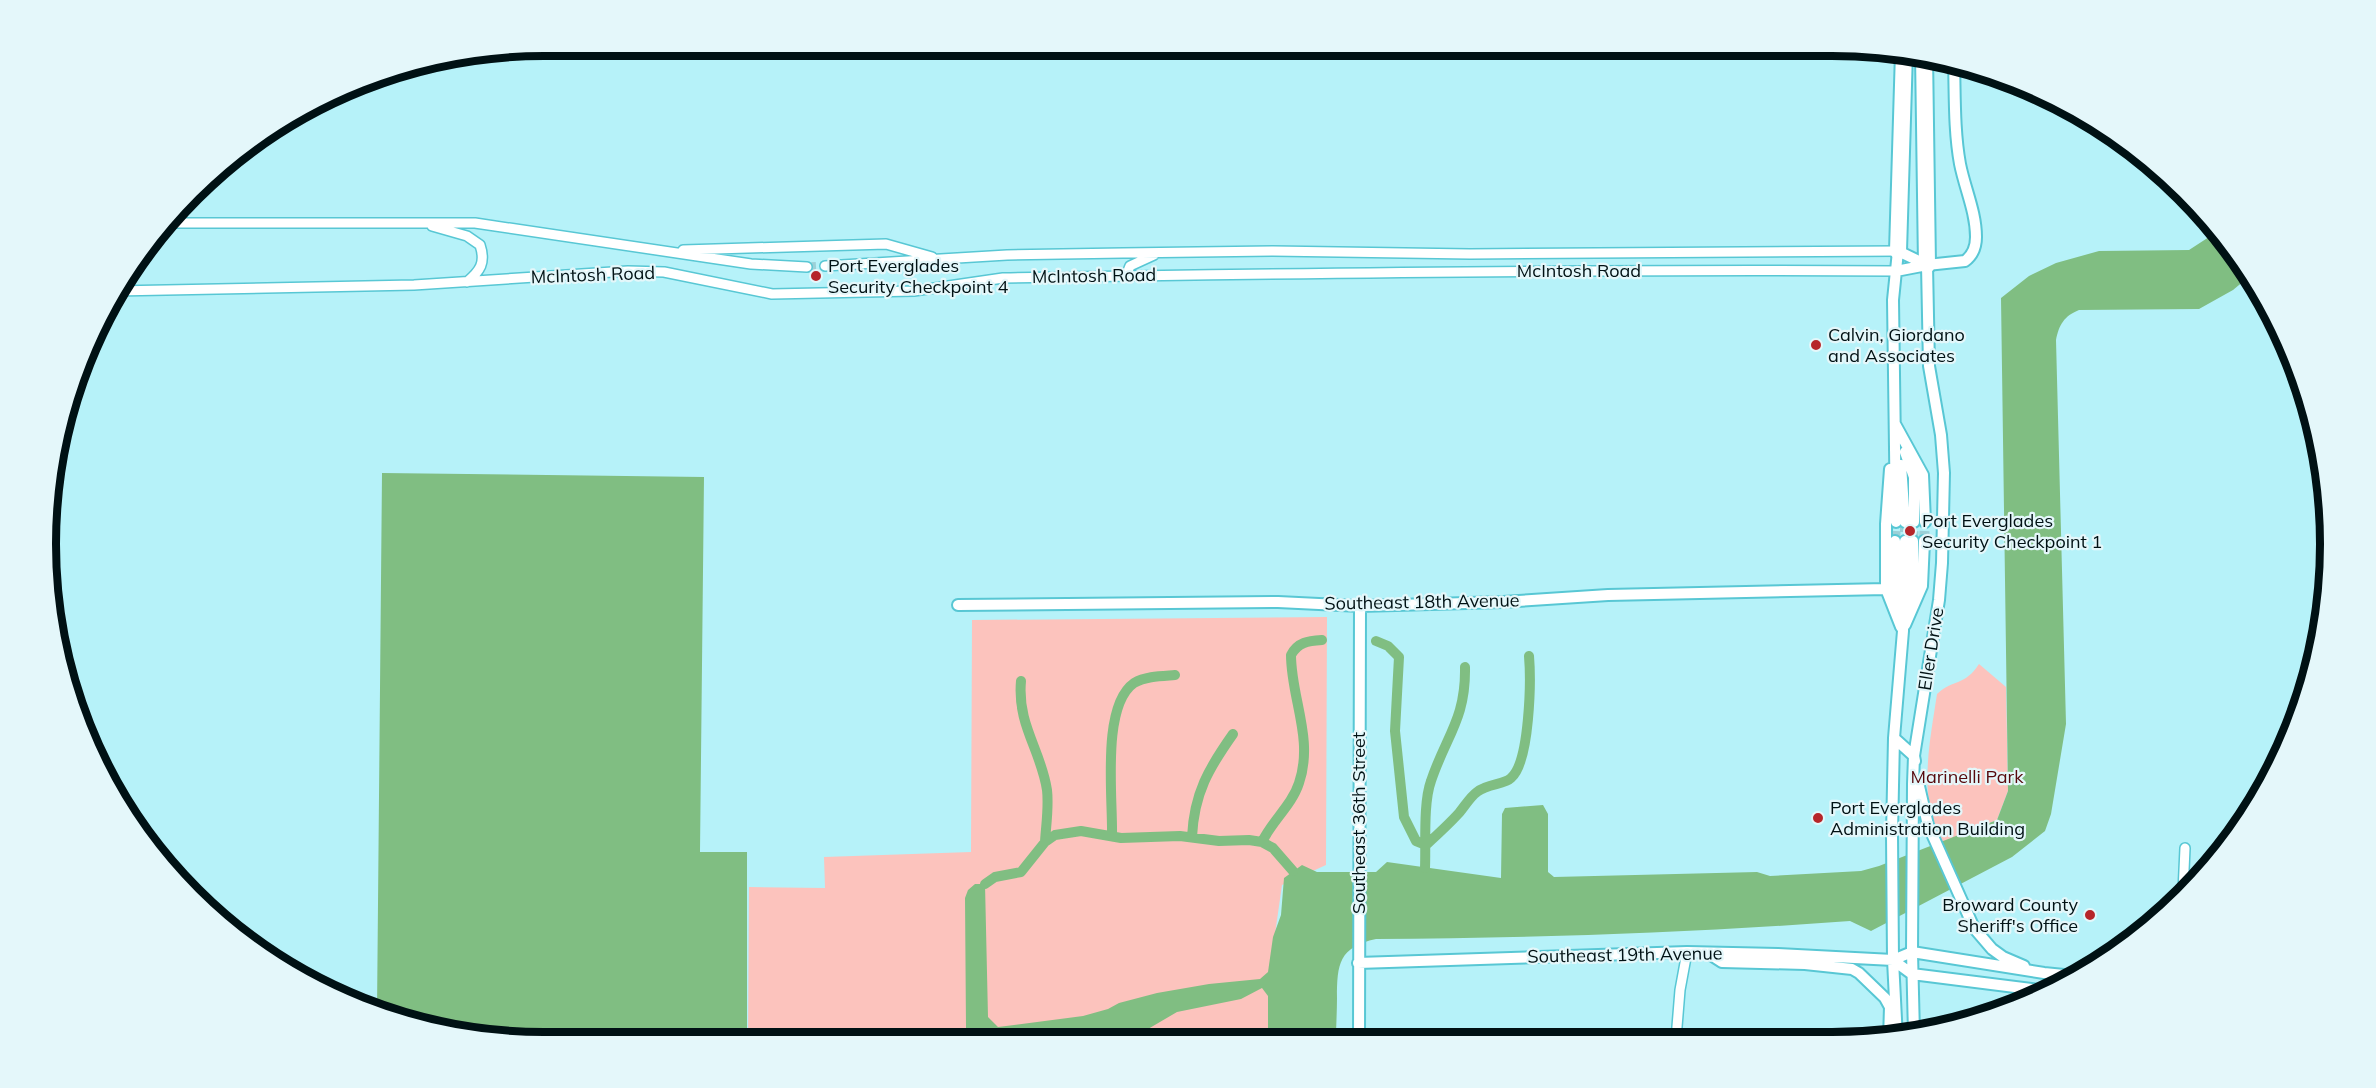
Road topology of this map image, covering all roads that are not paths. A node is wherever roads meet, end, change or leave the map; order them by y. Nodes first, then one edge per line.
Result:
1 (1904, 61) edge
2 (1924, 65) edge
3 (1954, 71) edge
4 (176, 223) edge
5 (422, 223) junction
6 (661, 250) junction
7 (1898, 251) junction
8 (1159, 253) junction
9 (940, 259) junction
10 (1927, 265) junction
11 (825, 266) tunnel mouth
12 (807, 267) tunnel mouth
13 (1896, 271) junction
14 (1126, 276) junction
15 (467, 282) junction
16 (127, 291) edge
17 (1894, 421) junction
18 (1922, 586) junction
19 (1940, 586) junction
20 (1886, 589) junction
21 (958, 605) dead end
22 (1360, 606) junction
23 (1903, 631) junction
24 (1894, 738) junction
25 (1914, 756) junction
26 (2185, 848) dead end
27 (2184, 881) edge
28 (1687, 952) junction
29 (1708, 952) junction
30 (1912, 952) junction
31 (1893, 960) junction
32 (1358, 963) junction
33 (2044, 973) junction
34 (1912, 974) junction
35 (2062, 975) edge
36 (2032, 989) edge
37 (1914, 1025) edge
38 (1897, 1028) edge
39 (1890, 1029) edge
40 (1359, 1032) edge
41 (1677, 1032) edge

1 - 7 highway
2 - 10 highway
3 - 10 street
4 - 5 street, McIntosh Road
5 - 6 street, McIntosh Road
5 - 15 street
6 - 9 street, McIntosh Road
6 - 12 street, McIntosh Road
7 - 8 street, McIntosh Road
7 - 10 street
7 - 13 street, Eller Drive
8 - 9 street, McIntosh Road
8 - 14 street
9 - 11 street, McIntosh Road
10 - 13 street
10 - 19 street, Eller Drive
13 - 14 street, McIntosh Road
13 - 17 street, Eller Drive
14 - 15 street, McIntosh Road
15 - 16 street, McIntosh Road
17 - 17 street, Eller Drive
17 - 20 street, Eller Drive
18 - 19 street
18 - 23 street, Eller Drive
18 - 23 street, Eller Drive
19 - 25 street, Eller Drive
20 - 22 street, Southeast 18th Avenue
20 - 23 street, Eller Drive
21 - 22 street, Southeast 18th Avenue
22 - 32 street, Southeast 36th Street
23 - 24 street, Eller Drive
24 - 25 street
24 - 31 street, Eller Drive
25 - 30 street, Eller Drive
25 - 33 street
26 - 27 street
28 - 29 street, Southeast 19th Avenue
28 - 32 street, Southeast 19th Avenue
28 - 41 street
29 - 31 street, Southeast 19th Avenue
29 - 39 street
30 - 31 street, Southeast 19th Avenue
30 - 33 street
30 - 34 street, Eller Drive
31 - 34 street
31 - 38 street, Eller Drive
32 - 40 street, Southeast 36th Street
33 - 35 street
34 - 36 street
34 - 37 street, Eller Drive

